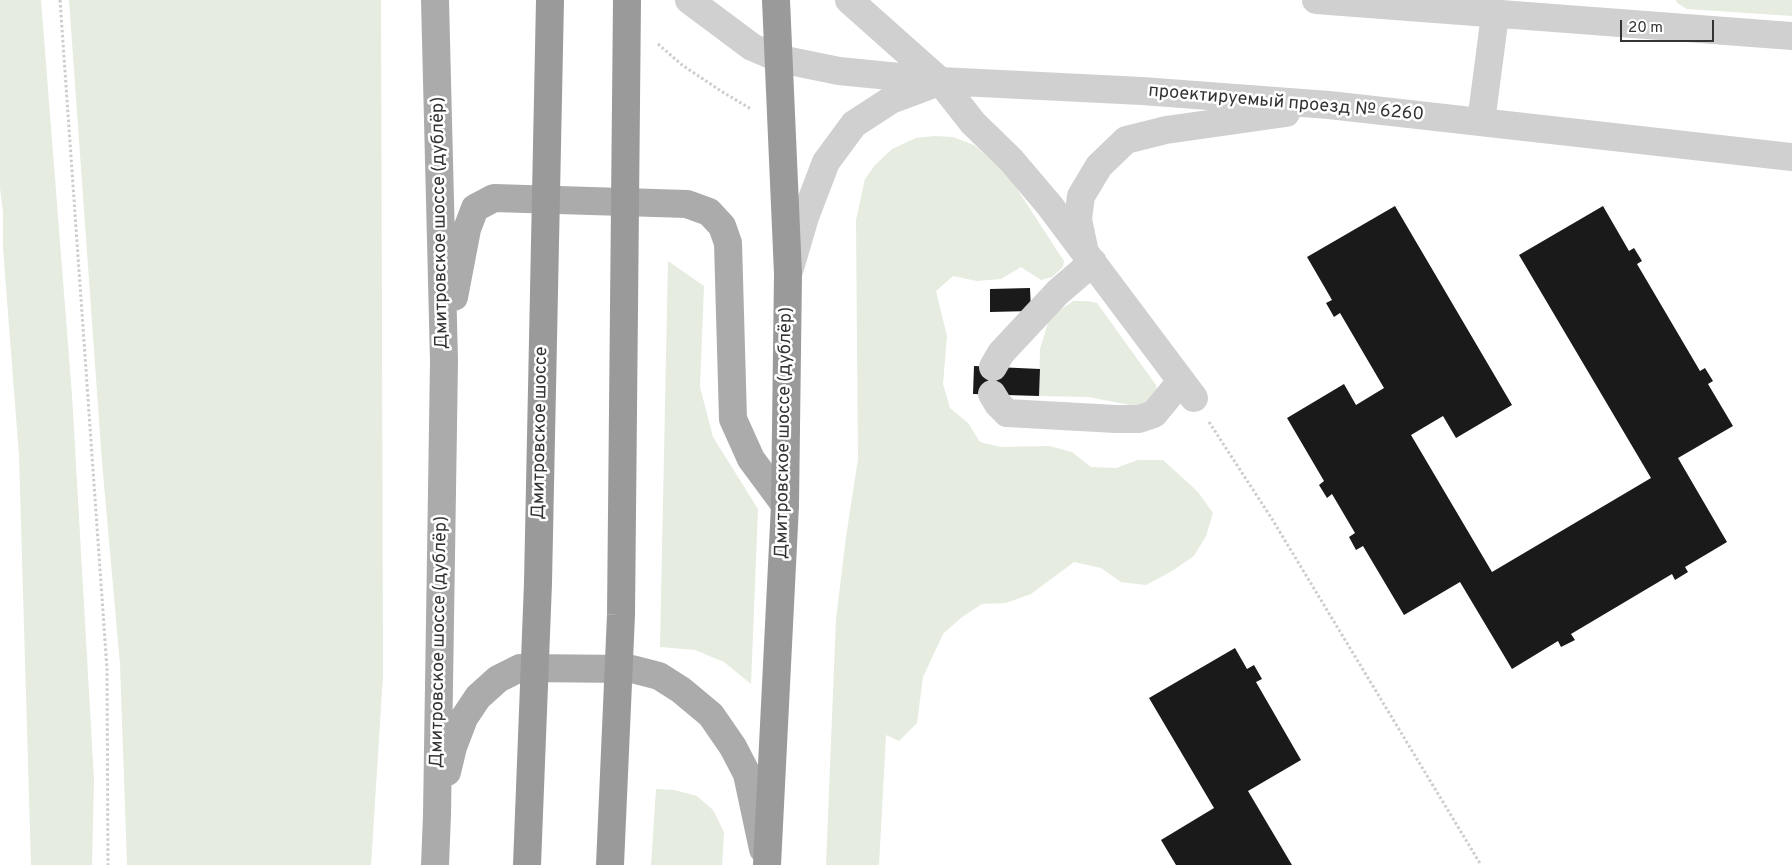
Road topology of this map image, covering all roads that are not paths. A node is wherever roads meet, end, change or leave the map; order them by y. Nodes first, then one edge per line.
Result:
1 (435, 0) edge
2 (550, 0) edge
3 (627, 0) edge
4 (689, 0) edge
5 (776, 0) edge
6 (849, 0) edge
7 (1316, 0) edge
8 (1495, 15) junction
9 (1792, 36) edge
10 (780, 59) junction
11 (940, 81) junction
12 (1329, 106) junction
13 (1481, 122) junction
14 (1792, 157) edge
15 (1089, 255) junction
16 (788, 274) junction
17 (444, 360) junction
18 (993, 367) dead end
19 (992, 394) dead end
20 (785, 505) junction
21 (437, 815) junction
22 (435, 865) edge
23 (527, 865) edge
24 (610, 865) edge
25 (767, 865) edge

1 - 17 main road, Дмитровское шоссе (дублёр)
2 - 23 highway, Дмитровское шоссе
3 - 24 highway
4 - 10 street, проектируемый проезд № 6260
5 - 10 highway, Дмитровское шоссе (дублёр)
6 - 11 street
7 - 8 street
8 - 9 street
8 - 13 street
10 - 11 street, проектируемый проезд № 6260
10 - 16 highway, Дмитровское шоссе (дублёр)
11 - 12 street, проектируемый проезд № 6260
11 - 15 street
11 - 16 street
12 - 13 street, проектируемый проезд № 6260
12 - 15 street
13 - 14 street, проектируемый проезд № 6260
15 - 18 street
15 - 19 street
16 - 20 highway, Дмитровское шоссе (дублёр)
17 - 20 main road
17 - 21 main road, Дмитровское шоссе (дублёр)
20 - 25 highway, Дмитровское шоссе (дублёр)
21 - 22 main road, Дмитровское шоссе (дублёр)
21 - 25 main road

